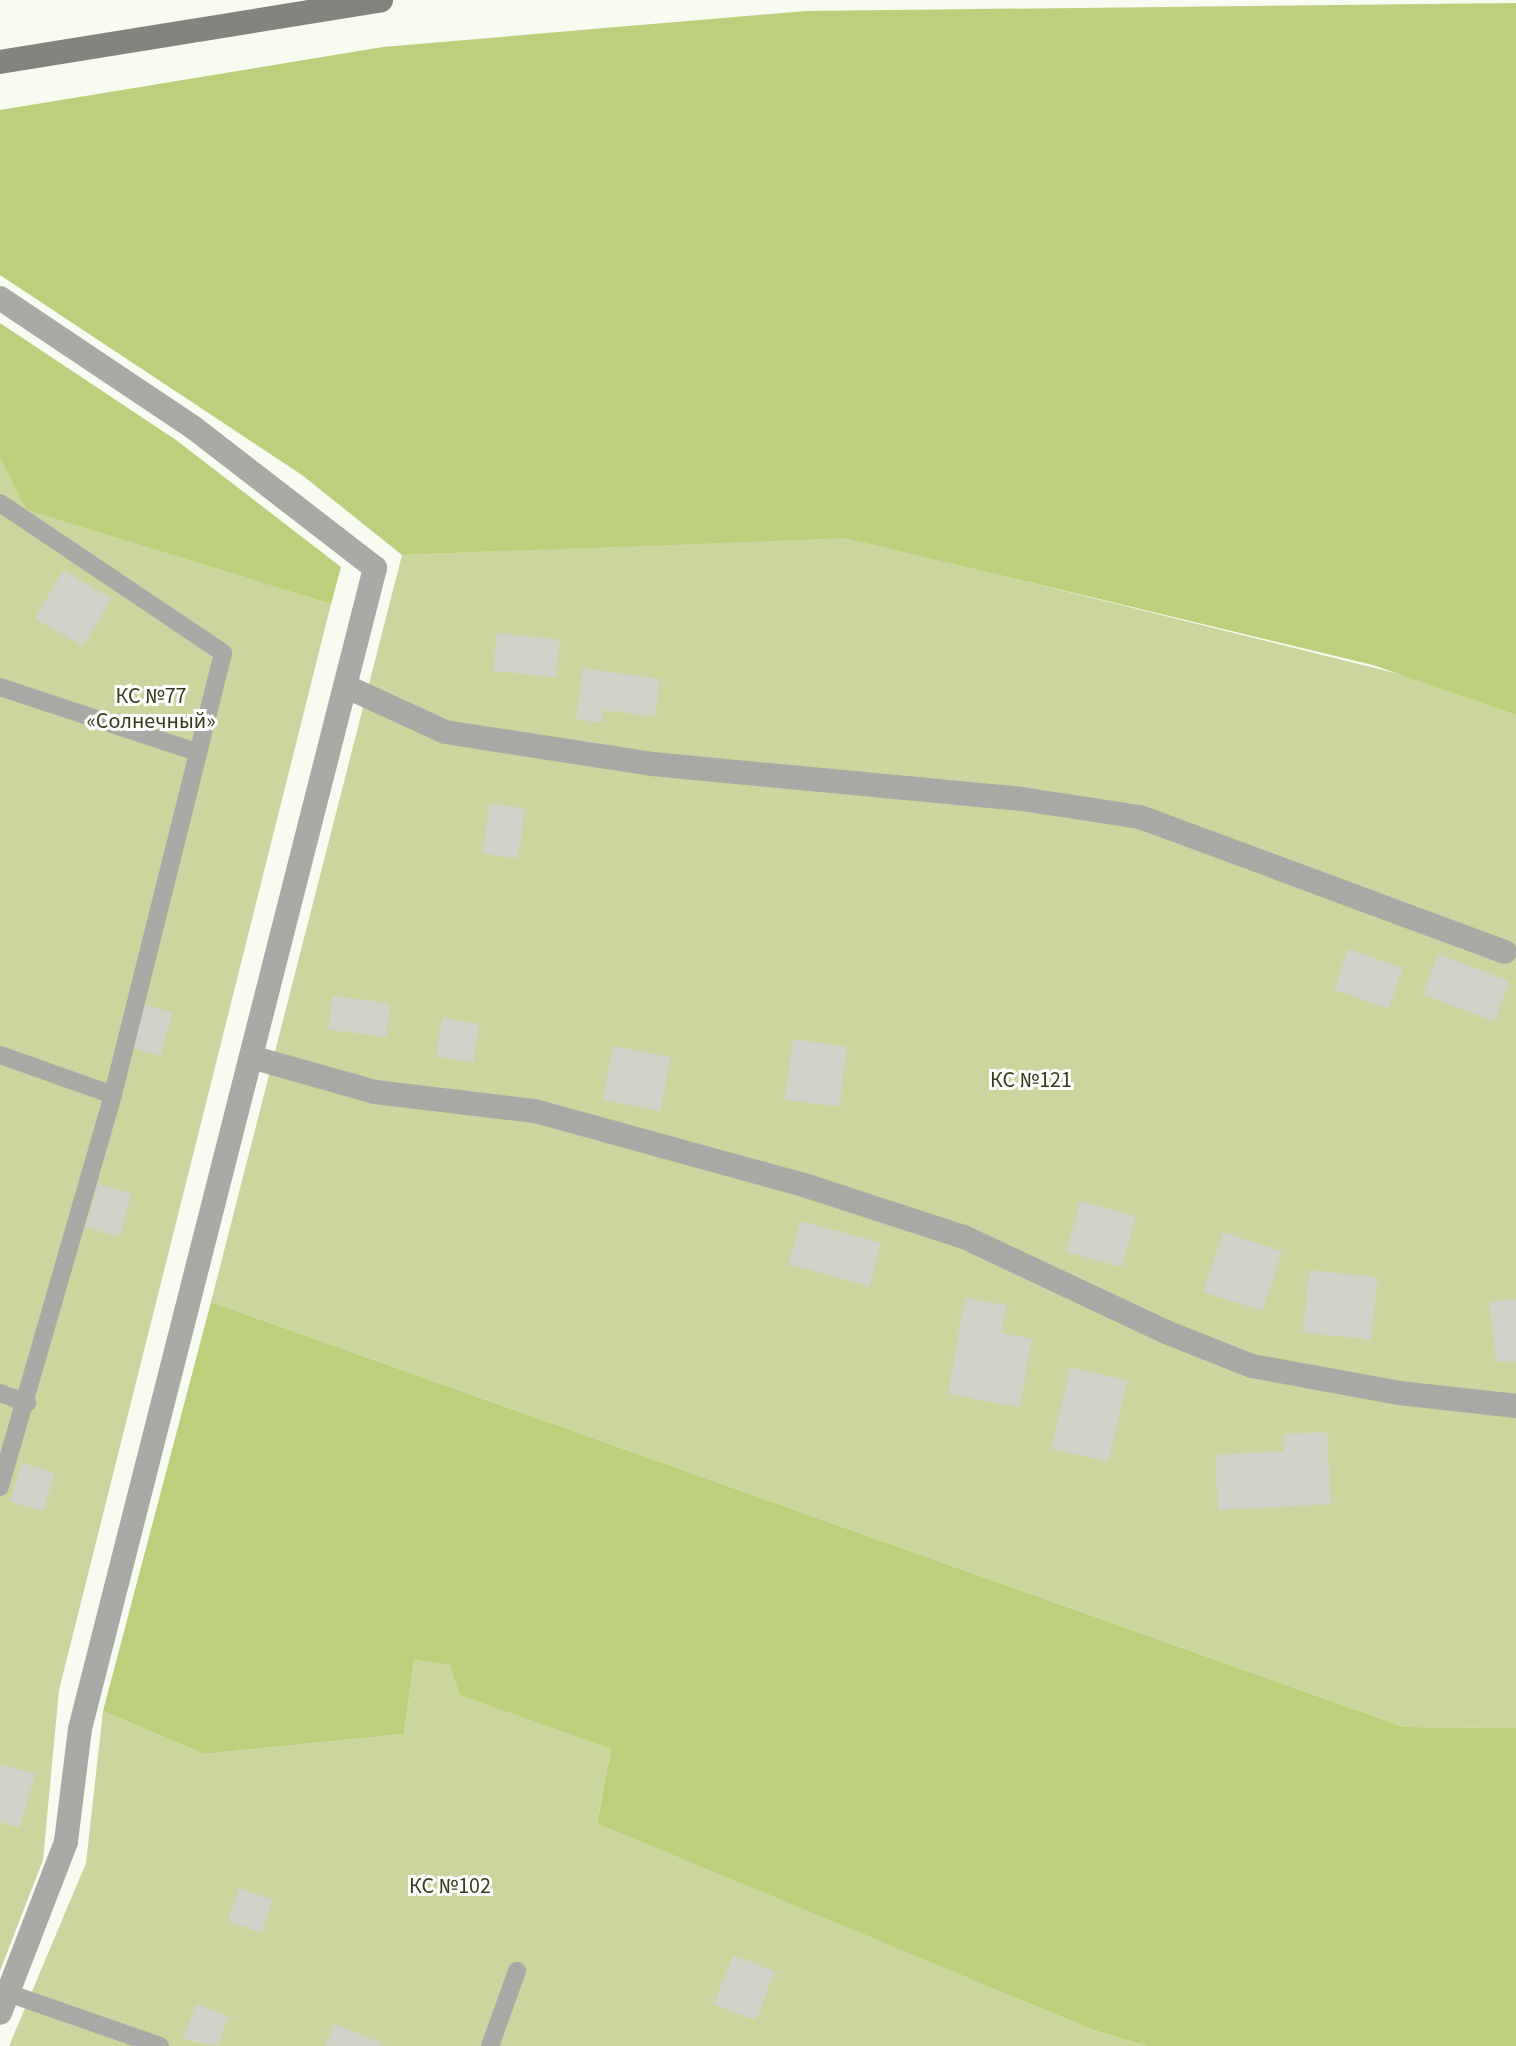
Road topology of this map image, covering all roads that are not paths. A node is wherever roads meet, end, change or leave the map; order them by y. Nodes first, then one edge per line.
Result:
1 (381, 0) edge
2 (0, 62) edge
3 (0, 298) edge
4 (0, 503) edge
5 (345, 686) junction
6 (0, 687) edge
7 (197, 752) junction
8 (1505, 952) dead end
9 (0, 1055) edge
10 (251, 1057) junction
11 (113, 1095) junction
12 (0, 1393) edge
13 (27, 1403) junction
14 (1516, 1406) edge
15 (0, 1487) edge
16 (517, 1971) dead end
17 (4, 2003) edge
18 (160, 2046) edge
19 (490, 2046) edge

1 - 2 main road
3 - 5 street
4 - 7 lane
5 - 8 street
5 - 10 street
6 - 7 lane
7 - 11 lane
9 - 11 lane
10 - 14 street
10 - 17 street
11 - 13 lane
12 - 13 lane
13 - 15 lane
16 - 19 lane
17 - 18 lane

